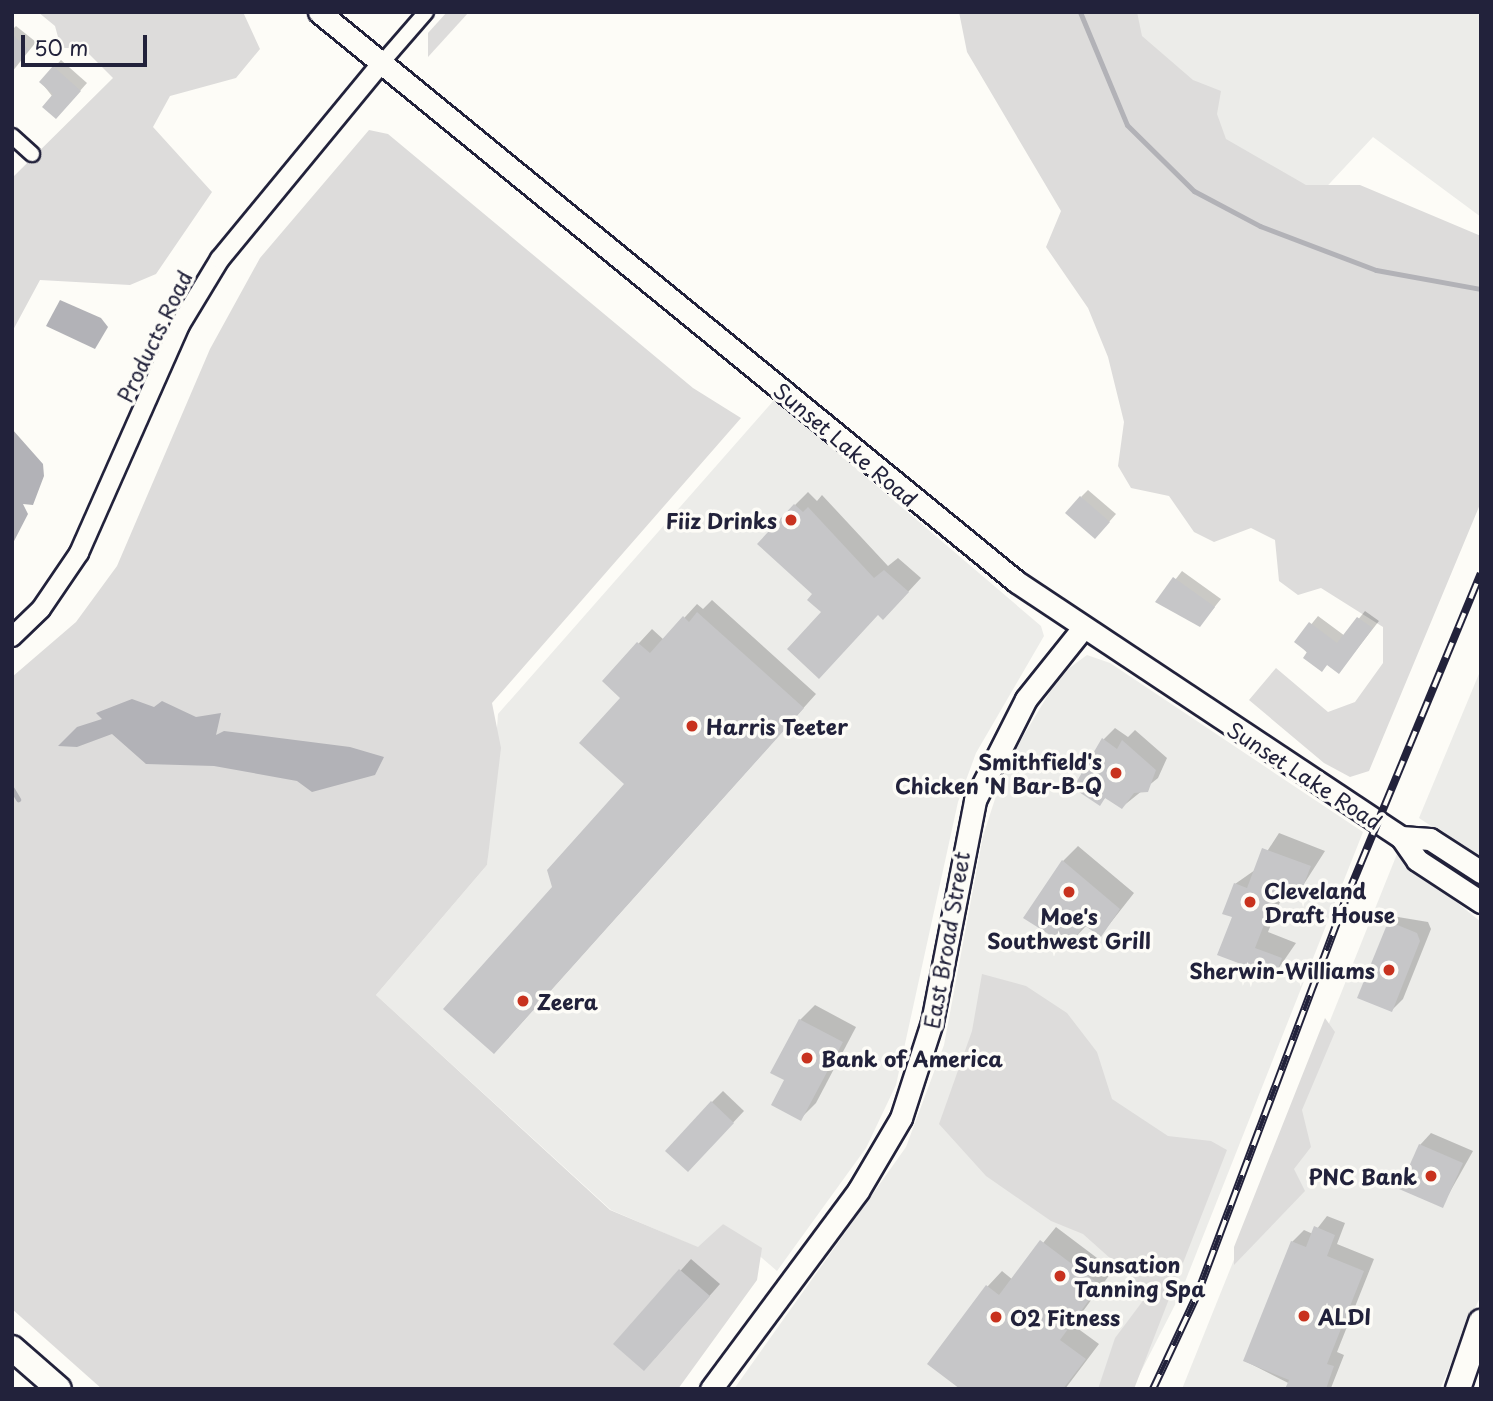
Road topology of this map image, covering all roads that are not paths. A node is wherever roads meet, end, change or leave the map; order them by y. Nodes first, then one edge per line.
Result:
1 (319, 12) edge
2 (426, 12) edge
3 (380, 65) junction
4 (12, 136) edge
5 (32, 154) dead end
6 (1082, 629) junction
7 (12, 637) edge
8 (1401, 837) junction
9 (1481, 872) edge
10 (1481, 902) edge
11 (1481, 1322) edge
12 (12, 1348) edge
13 (59, 1389) edge
14 (711, 1389) edge
15 (1458, 1389) edge

1 - 3 main road, Sunset Lake Road
2 - 3 street, Products Road
3 - 6 main road, Sunset Lake Road
3 - 7 street, Products Road
4 - 5 street
6 - 8 main road, Sunset Lake Road
6 - 14 main road, East Broad Street
8 - 9 main road, Sunset Lake Road
8 - 10 main road, Sunset Lake Road
11 - 15 highway
12 - 13 highway

